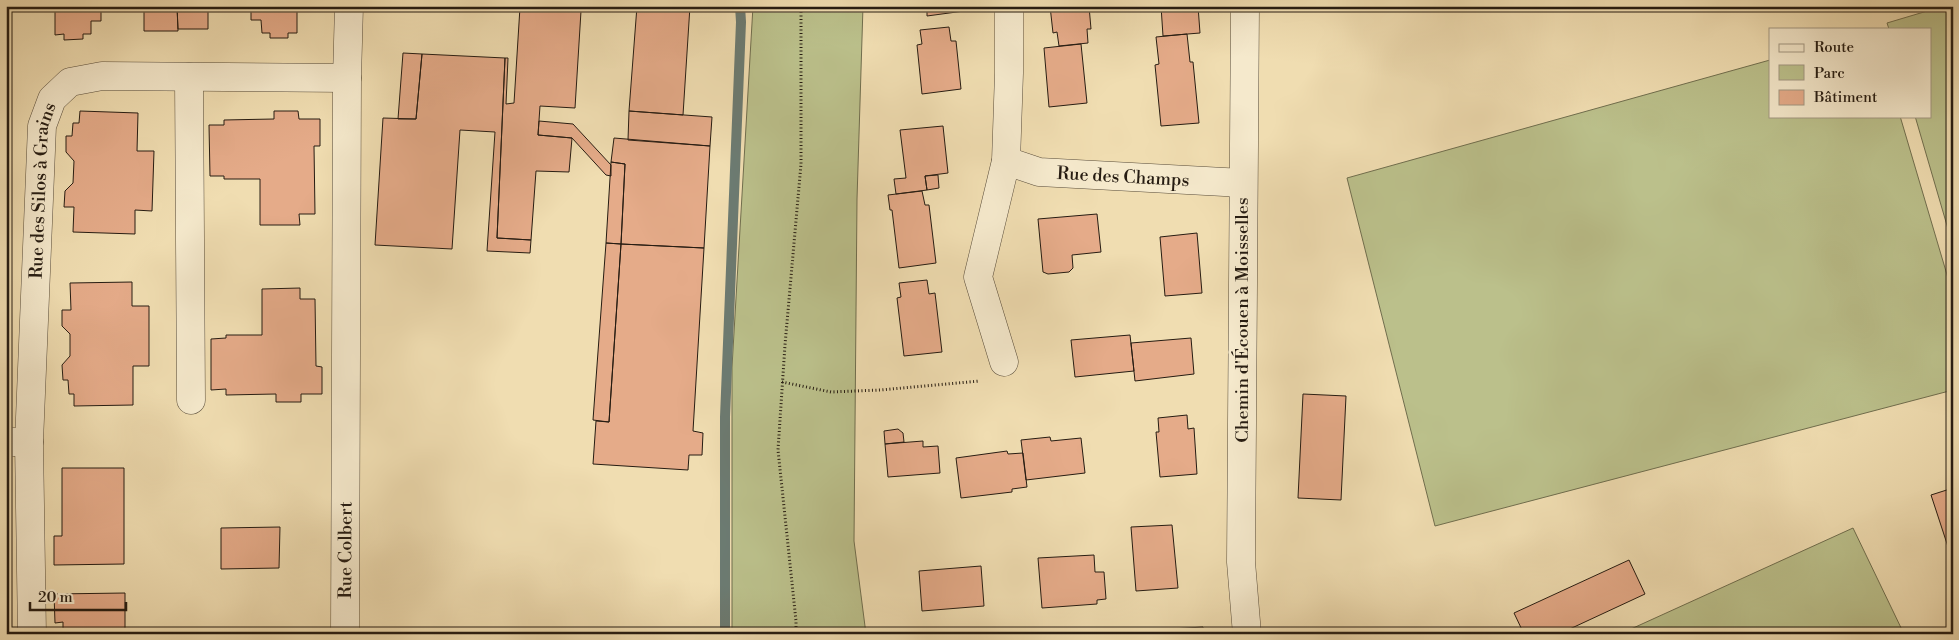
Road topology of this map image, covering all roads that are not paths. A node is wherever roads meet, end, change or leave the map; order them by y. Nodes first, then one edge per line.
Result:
1 (349, 6) edge
2 (1008, 6) edge
3 (1245, 6) edge
4 (189, 77) junction
5 (347, 78) junction
6 (1006, 161) junction
7 (1243, 183) junction
8 (1004, 362) road end
9 (191, 400) dead end
10 (18, 442) edge
11 (32, 634) edge
12 (345, 634) edge
13 (1247, 634) edge

1 - 5 street
2 - 6 street
3 - 7 street, Chemin d'Écouen à Moisselles
4 - 5 street, Rue des Silos à Grains
4 - 9 street
4 - 10 street, Rue des Silos à Grains
5 - 12 street, Rue Colbert
6 - 7 street, Rue des Champs
6 - 8 street
7 - 13 street, Chemin d'Écouen à Moisselles
10 - 11 street, Rue des Silos à Grains

